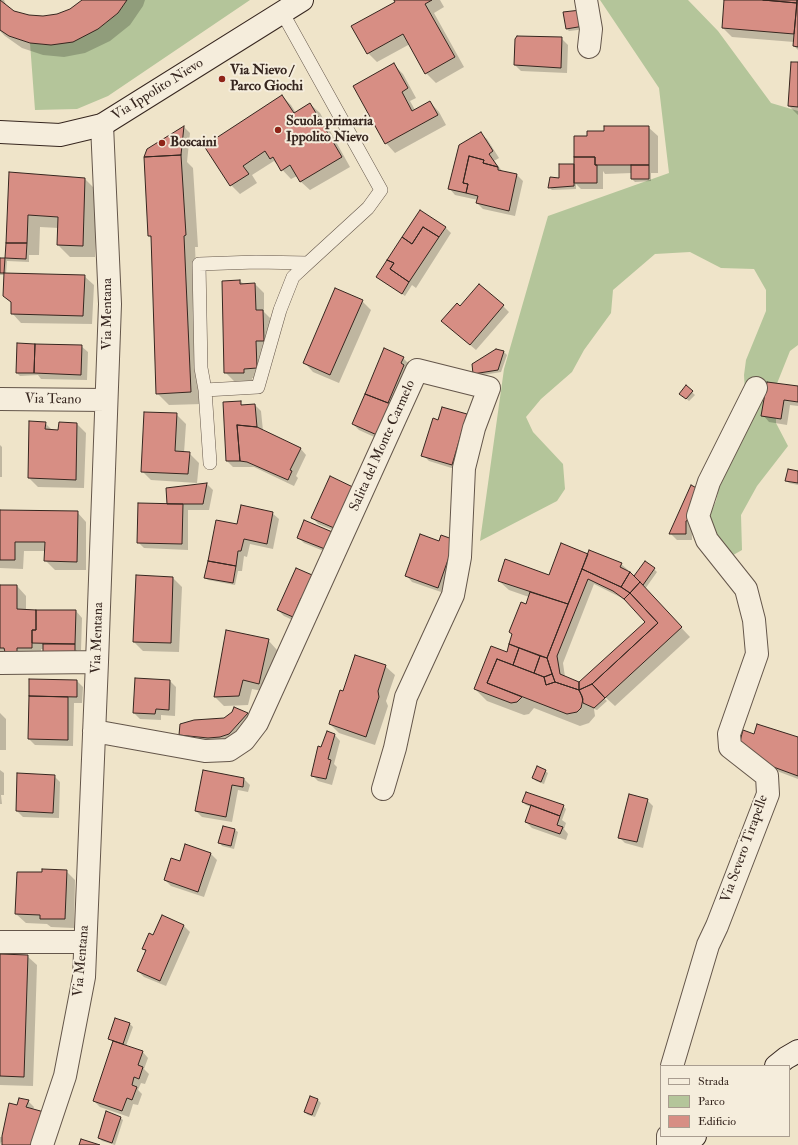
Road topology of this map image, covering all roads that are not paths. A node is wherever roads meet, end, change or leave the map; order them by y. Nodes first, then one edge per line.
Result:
1 (302, 0) edge
2 (586, 0) edge
3 (282, 12) junction
4 (589, 47) dead end
5 (102, 125) junction
6 (0, 132) edge
7 (308, 263) junction
8 (756, 388) dead end
9 (206, 390) junction
10 (0, 399) edge
11 (106, 400) junction
12 (210, 463) dead end
13 (97, 662) junction
14 (0, 663) edge
15 (94, 731) junction
16 (383, 789) dead end
17 (0, 942) edge
18 (84, 942) junction
19 (798, 1051) edge
20 (672, 1065) edge
21 (777, 1065) edge
22 (695, 1137) edge
23 (42, 1145) edge
24 (686, 1145) edge

1 - 3 street, Via Ippolito Nievo
2 - 4 street
3 - 5 street, Via Ippolito Nievo
3 - 7 lane
5 - 6 street, Via Ippolito Nievo
5 - 11 street, Via Mentana
7 - 9 lane
7 - 9 lane
8 - 20 street, Via Severo Tirapelle
9 - 12 lane
10 - 11 street, Via Teano
11 - 13 street, Via Mentana
13 - 14 street
13 - 15 street, Via Mentana
15 - 16 street, Salita del Monte Carmelo
15 - 18 street, Via Mentana
17 - 18 street
18 - 23 street, Via Mentana
19 - 21 street
22 - 24 street

